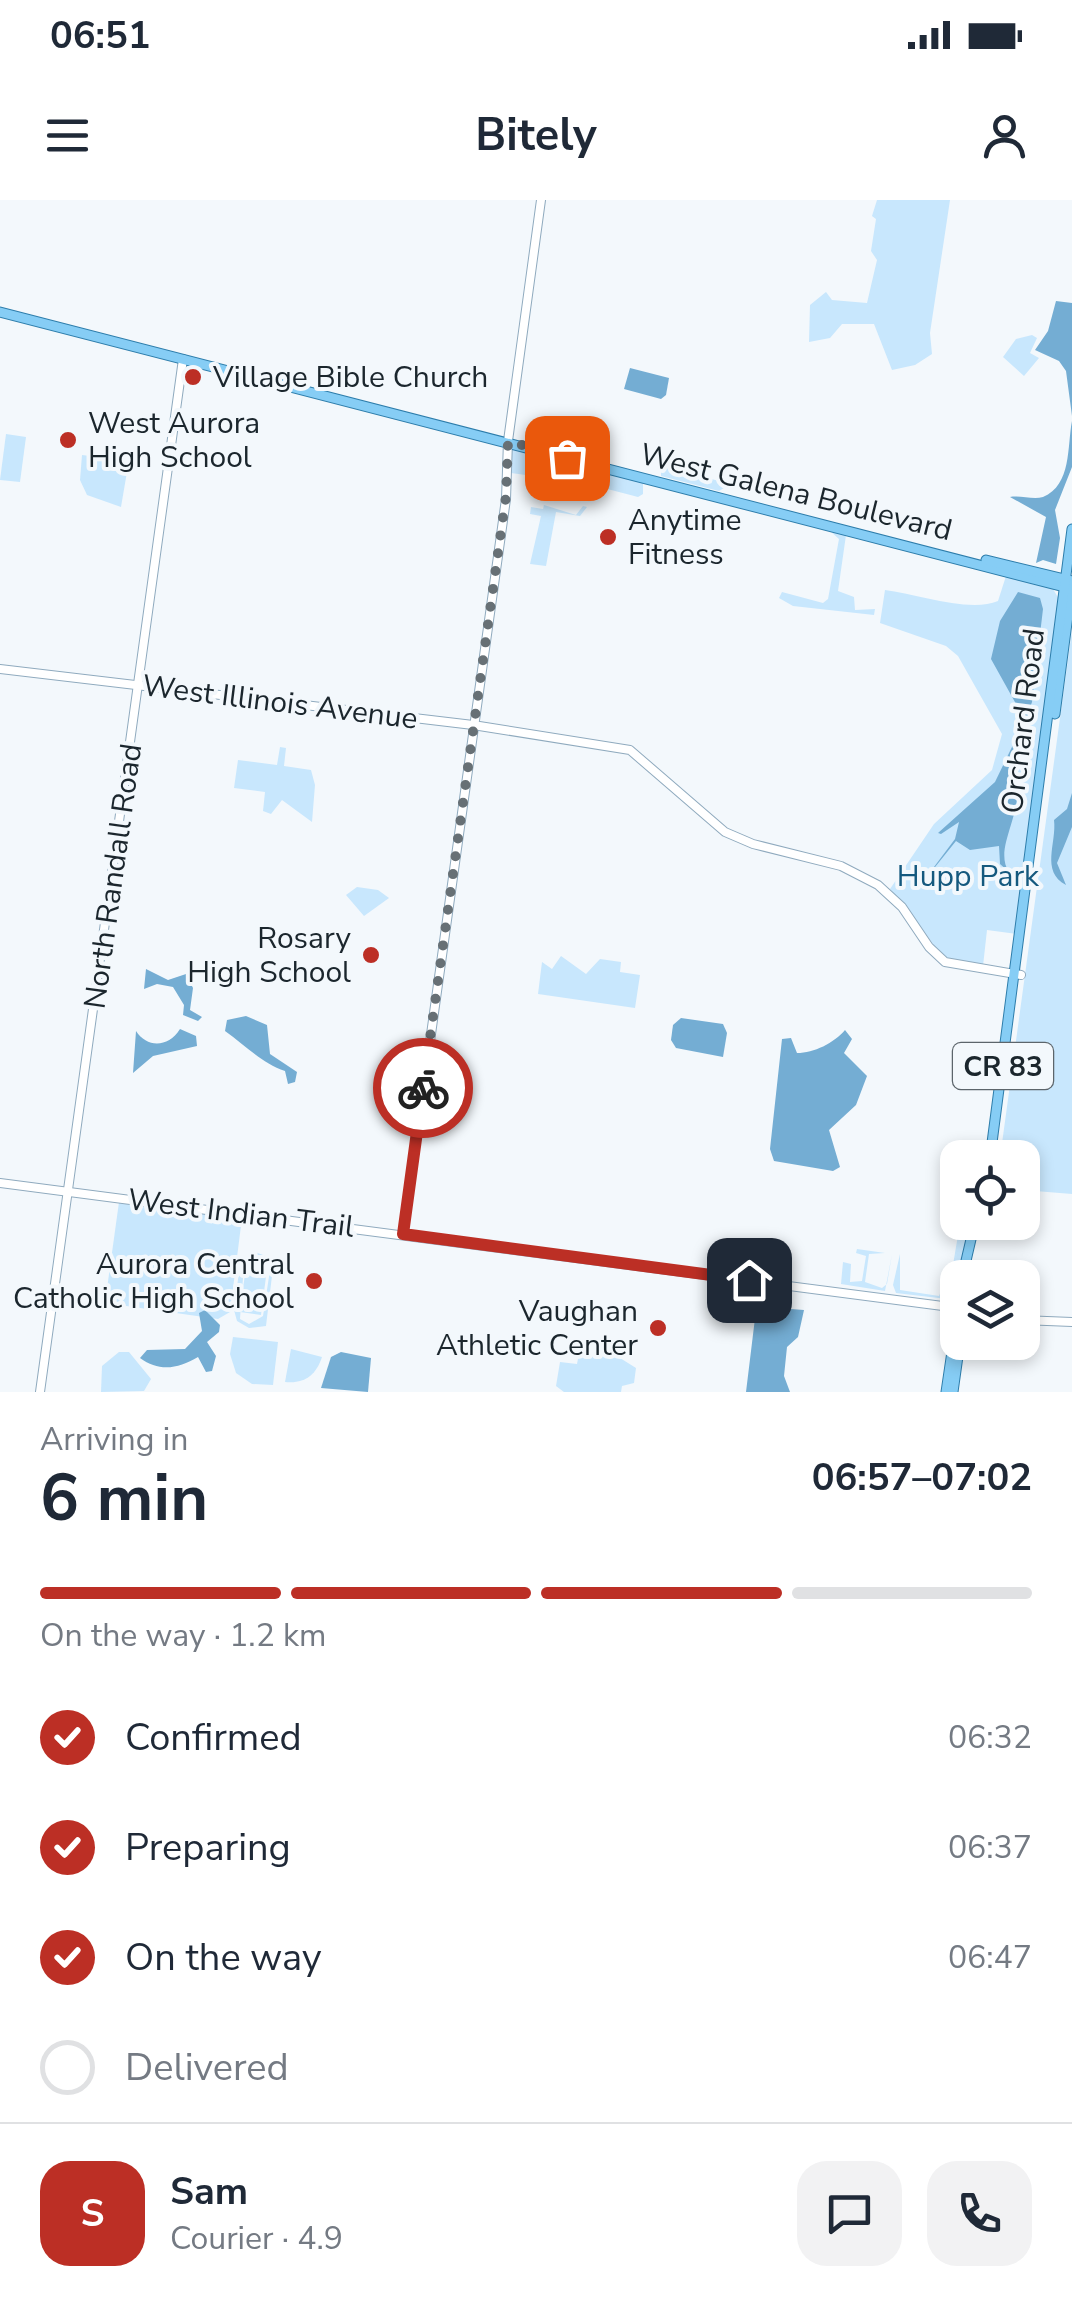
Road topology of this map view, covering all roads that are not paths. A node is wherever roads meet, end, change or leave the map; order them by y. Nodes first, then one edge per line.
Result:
1 (542, 200) edge
2 (0, 312) edge
3 (183, 359) junction
4 (508, 442) junction
5 (564, 456) junction
6 (695, 493) junction
7 (724, 494) junction
8 (1072, 529) edge
9 (1008, 565) junction
10 (1068, 565) junction
11 (989, 567) junction
12 (1051, 579) junction
13 (1070, 585) edge
14 (1068, 604) edge
15 (0, 669) edge
16 (140, 686) junction
17 (473, 725) junction
18 (1018, 974) junction
19 (995, 1140) edge
20 (0, 1183) edge
21 (69, 1191) junction
22 (403, 1234) junction
23 (940, 1308) edge
24 (1040, 1318) edge
25 (1072, 1319) edge
26 (953, 1360) edge
27 (956, 1360) edge
28 (40, 1392) edge
29 (950, 1392) edge

1 - 4 main road
2 - 3 main road, West Galena Boulevard
3 - 4 main road, West Galena Boulevard
3 - 16 main road, North Randall Road
4 - 5 main road, West Galena Boulevard
4 - 17 main road
5 - 6 main road, West Galena Boulevard
5 - 7 main road, West Galena Boulevard
6 - 7 main road
6 - 11 main road, West Galena Boulevard
7 - 9 main road, West Galena Boulevard
8 - 10 main road, Orchard Road / CR 83
9 - 11 main road
9 - 12 main road, West Galena Boulevard
10 - 12 main road
10 - 13 main road, Orchard Road / CR 83
11 - 12 main road, West Galena Boulevard
12 - 13 main road, West Galena Boulevard
12 - 14 main road
13 - 14 main road, Orchard Road / CR 83
14 - 18 main road, Orchard Road / CR 83
15 - 16 main road, West Illinois Avenue
16 - 17 main road, West Illinois Avenue
16 - 21 main road, North Randall Road
17 - 18 main road, West Illinois Avenue
17 - 22 main road
18 - 19 main road, Orchard Road / CR 83
20 - 21 main road, West Indian Trail
21 - 22 main road, West Indian Trail
21 - 28 main road, North Randall Road
22 - 23 main road, West Indian Trail
24 - 25 main road
26 - 29 main road
27 - 29 main road

